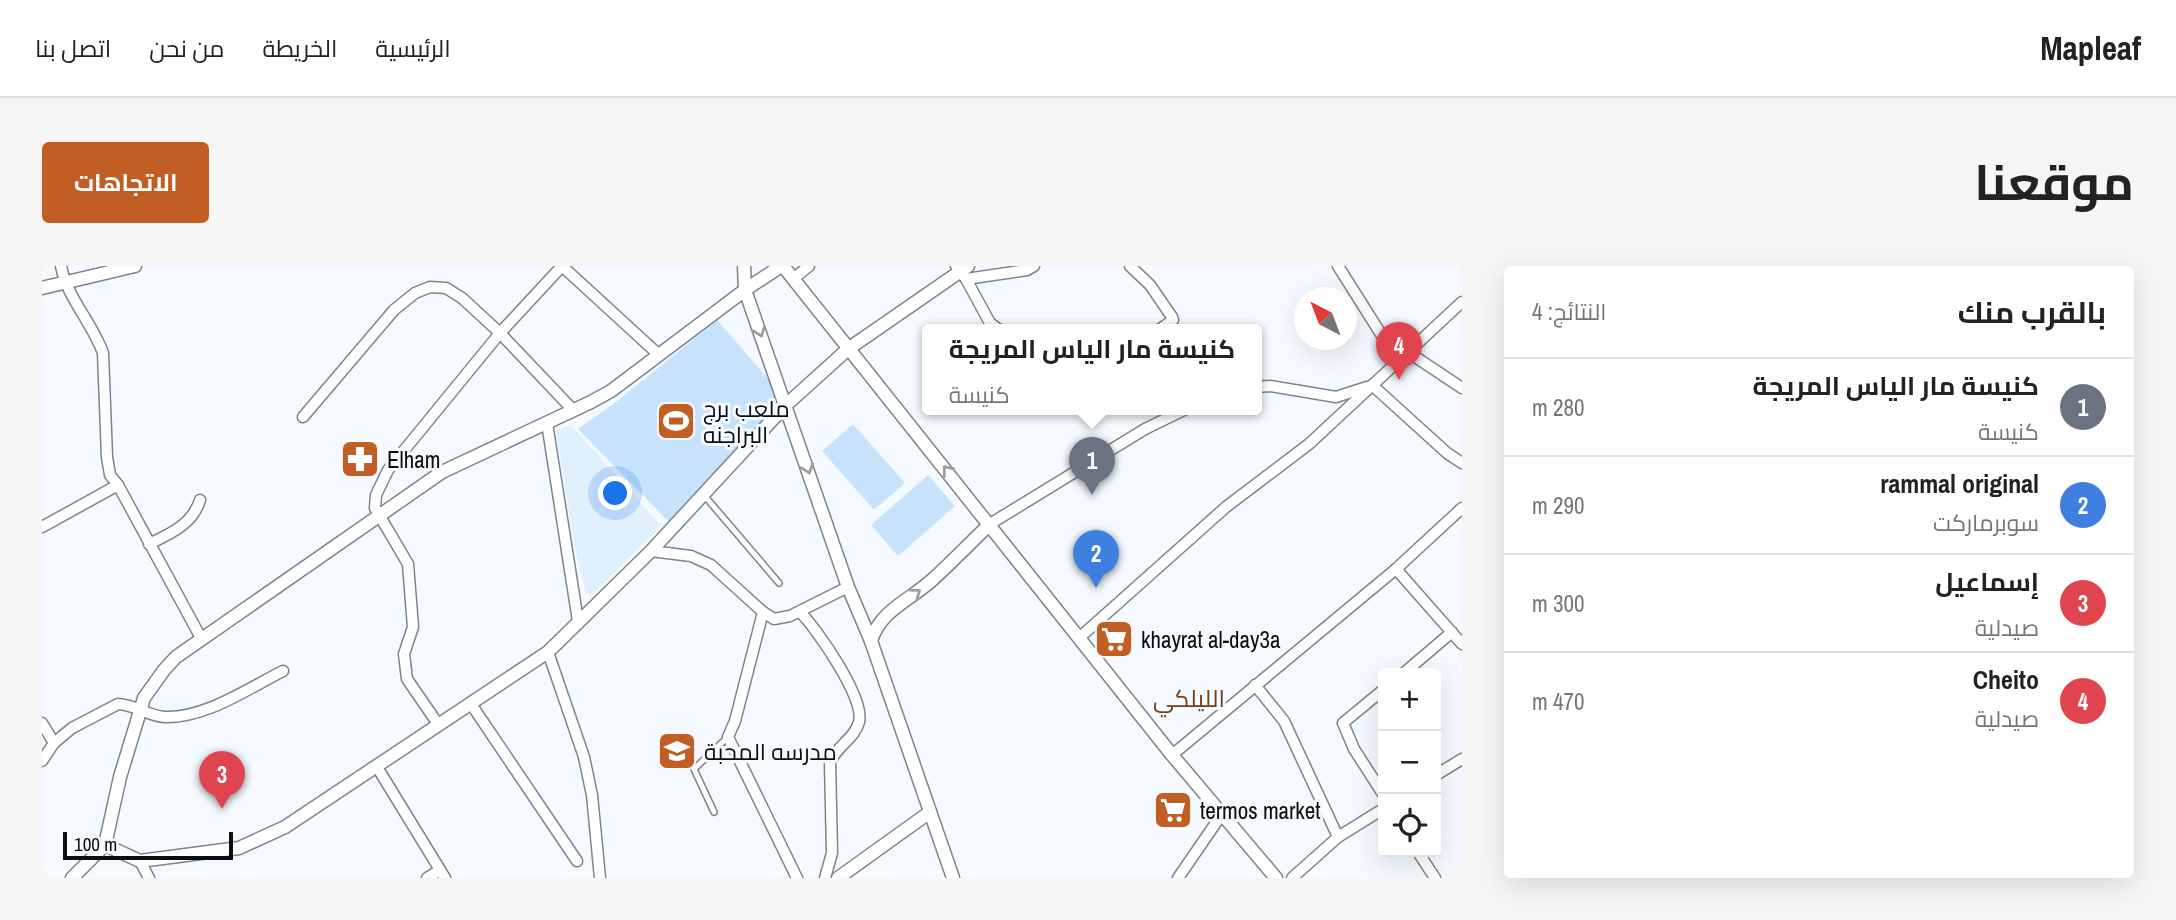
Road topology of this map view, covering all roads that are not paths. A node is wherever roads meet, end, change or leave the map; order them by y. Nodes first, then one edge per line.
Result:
1 (61, 266) edge
2 (135, 266) edge
3 (562, 266) edge
4 (744, 266) edge
5 (782, 266) edge
6 (810, 266) edge
7 (1034, 266) edge
8 (1130, 266) edge
9 (1342, 268) edge
10 (962, 271) edge
11 (793, 279) junction
12 (64, 284) junction
13 (42, 288) edge
14 (745, 290) junction
15 (1462, 302) edge
16 (991, 324) edge
17 (1167, 324) edge
18 (500, 333) junction
19 (848, 349) junction
20 (1408, 352) junction
21 (658, 354) junction
22 (1398, 361) junction
23 (1372, 385) junction
24 (1262, 387) edge
25 (1462, 388) edge
26 (786, 405) junction
27 (573, 410) junction
28 (1174, 415) edge
29 (303, 417) dead end
30 (547, 423) junction
31 (1462, 463) edge
32 (118, 485) junction
33 (703, 494) junction
34 (200, 500) dead end
35 (1462, 508) edge
36 (377, 514) junction
37 (989, 524) junction
38 (42, 527) edge
39 (149, 544) junction
40 (651, 551) junction
41 (1396, 569) junction
42 (779, 583) dead end
43 (848, 587) junction
44 (764, 612) junction
45 (800, 612) junction
46 (578, 621) junction
47 (1452, 632) junction
48 (201, 638) junction
49 (1080, 638) junction
50 (870, 642) junction
51 (1462, 644) edge
52 (548, 652) junction
53 (1410, 668) edge
54 (283, 671) dead end
55 (1255, 685) junction
56 (1378, 694) edge
57 (471, 704) junction
58 (141, 710) junction
59 (42, 723) edge
60 (438, 724) junction
61 (728, 737) junction
62 (54, 743) junction
63 (1172, 755) junction
64 (1462, 759) edge
65 (42, 761) edge
66 (377, 767) junction
67 (1441, 772) edge
68 (1378, 786) edge
69 (714, 812) dead end
70 (930, 812) junction
71 (1378, 812) edge
72 (1222, 814) junction
73 (1338, 837) junction
74 (105, 845) junction
75 (1421, 857) edge
76 (140, 861) junction
77 (577, 861) dead end
78 (443, 874) edge
79 (72, 878) edge
80 (149, 878) edge
81 (427, 878) edge
82 (600, 878) edge
83 (797, 878) edge
84 (825, 878) edge
85 (838, 878) edge
86 (953, 878) edge
87 (1178, 878) edge
88 (1276, 878) edge
89 (1292, 878) edge
90 (1435, 878) edge

1 - 12 street
2 - 12 street
3 - 18 street
3 - 21 street
4 - 14 street
5 - 11 street
5 - 14 street
6 - 11 street
7 - 10 street
8 - 17 street
9 - 22 street
10 - 16 street
10 - 19 street
11 - 19 street
12 - 13 street
12 - 32 street
14 - 21 street
14 -> 26 street
15 - 20 street
18 - 27 street
18 - 29 street
18 - 36 street
19 - 26 street
37 -> 19 street
20 - 22 street
20 - 25 street
21 - 27 street
22 - 23 street
23 - 24 street
23 - 31 street
23 - 49 street
26 - 33 street
26 -> 43 street
27 - 30 street
28 - 37 street
30 - 36 street
30 - 46 street
32 - 38 street
32 - 39 street
33 - 40 street
33 - 42 lane
34 - 39 street
35 - 41 street
36 - 48 street
36 - 60 street
37 - 49 street
50 -> 37 street
39 - 48 street
40 - 44 street
40 - 46 street
41 - 47 street
41 - 55 street
43 - 45 street
43 - 50 street
44 - 45 street
44 - 61 street
45 - 84 street
46 - 52 street
47 - 51 street
47 - 53 street
48 - 58 street
49 - 63 street
50 - 70 street
52 - 57 street
52 - 82 street
54 - 58 street
55 - 63 street
55 - 73 street
56 - 68 street
57 - 60 street
57 - 77 street
58 - 62 street
58 - 74 street
59 - 62 street
60 - 66 street
61 - 69 lane
61 - 83 street
62 - 65 street
63 - 72 street
64 - 67 street
66 - 76 street
66 - 78 street
70 - 85 street
70 - 86 street
71 - 73 street
72 - 87 street
72 - 88 street
73 - 89 street
74 - 76 street
74 - 79 street
75 - 90 street
76 - 80 street
78 - 81 street

